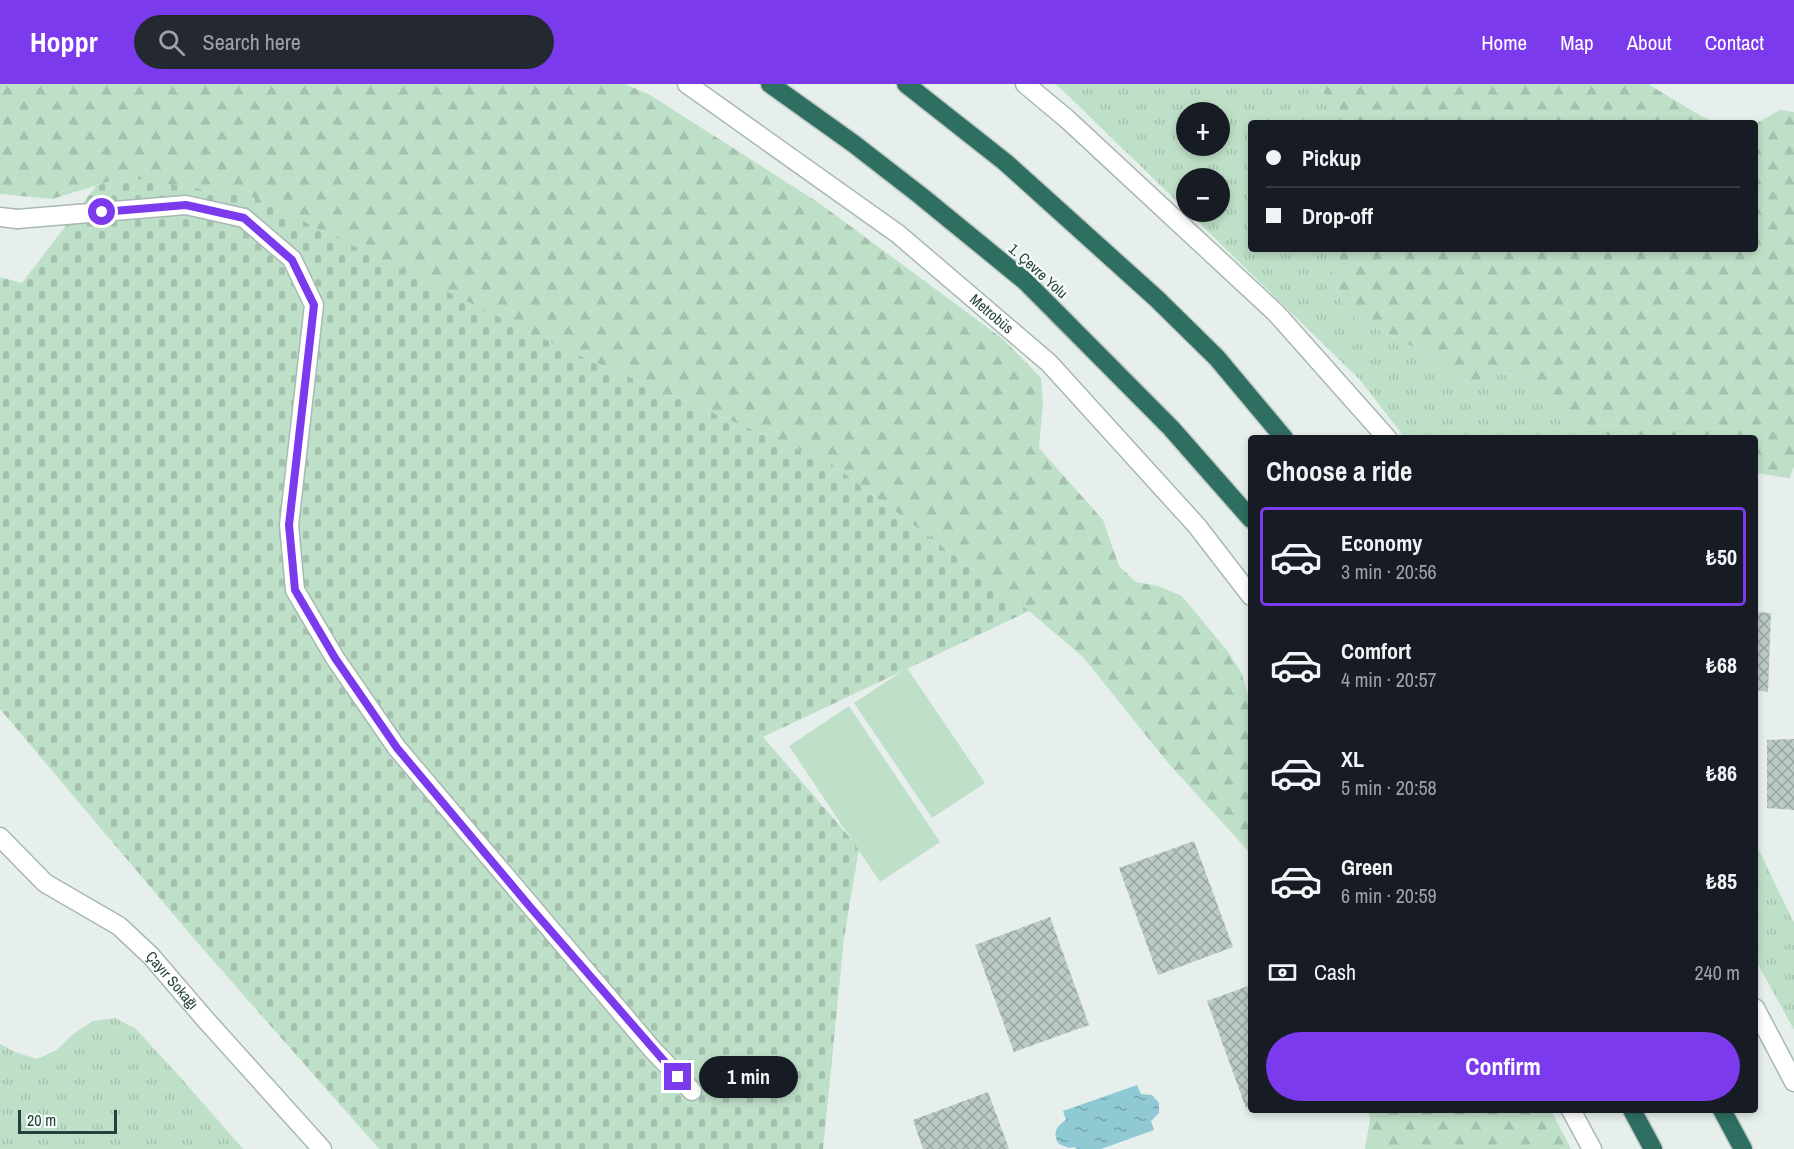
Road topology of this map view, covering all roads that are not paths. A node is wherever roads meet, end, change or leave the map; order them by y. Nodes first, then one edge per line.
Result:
1 (687, 84) edge
2 (770, 84) edge
3 (906, 84) edge
4 (1025, 84) edge
5 (9, 218) edge
6 (1281, 435) edge
7 (1384, 435) edge
8 (1248, 516) edge
9 (1248, 592) edge
10 (0, 837) edge
11 (1758, 1014) edge
12 (1794, 1082) edge
13 (692, 1091) dead end
14 (1573, 1113) edge
15 (1634, 1113) edge
16 (1724, 1113) edge
17 (322, 1149) edge
18 (1592, 1149) edge
19 (1653, 1149) edge
20 (1743, 1149) edge

1 - 9 street, Metrobüs
2 - 8 highway, 1. Çevre Yolu
3 - 6 highway
4 - 7 street
5 - 13 street
10 - 17 street, Çayır Sokağı
11 - 12 street
14 - 18 street
15 - 19 highway
16 - 20 highway

